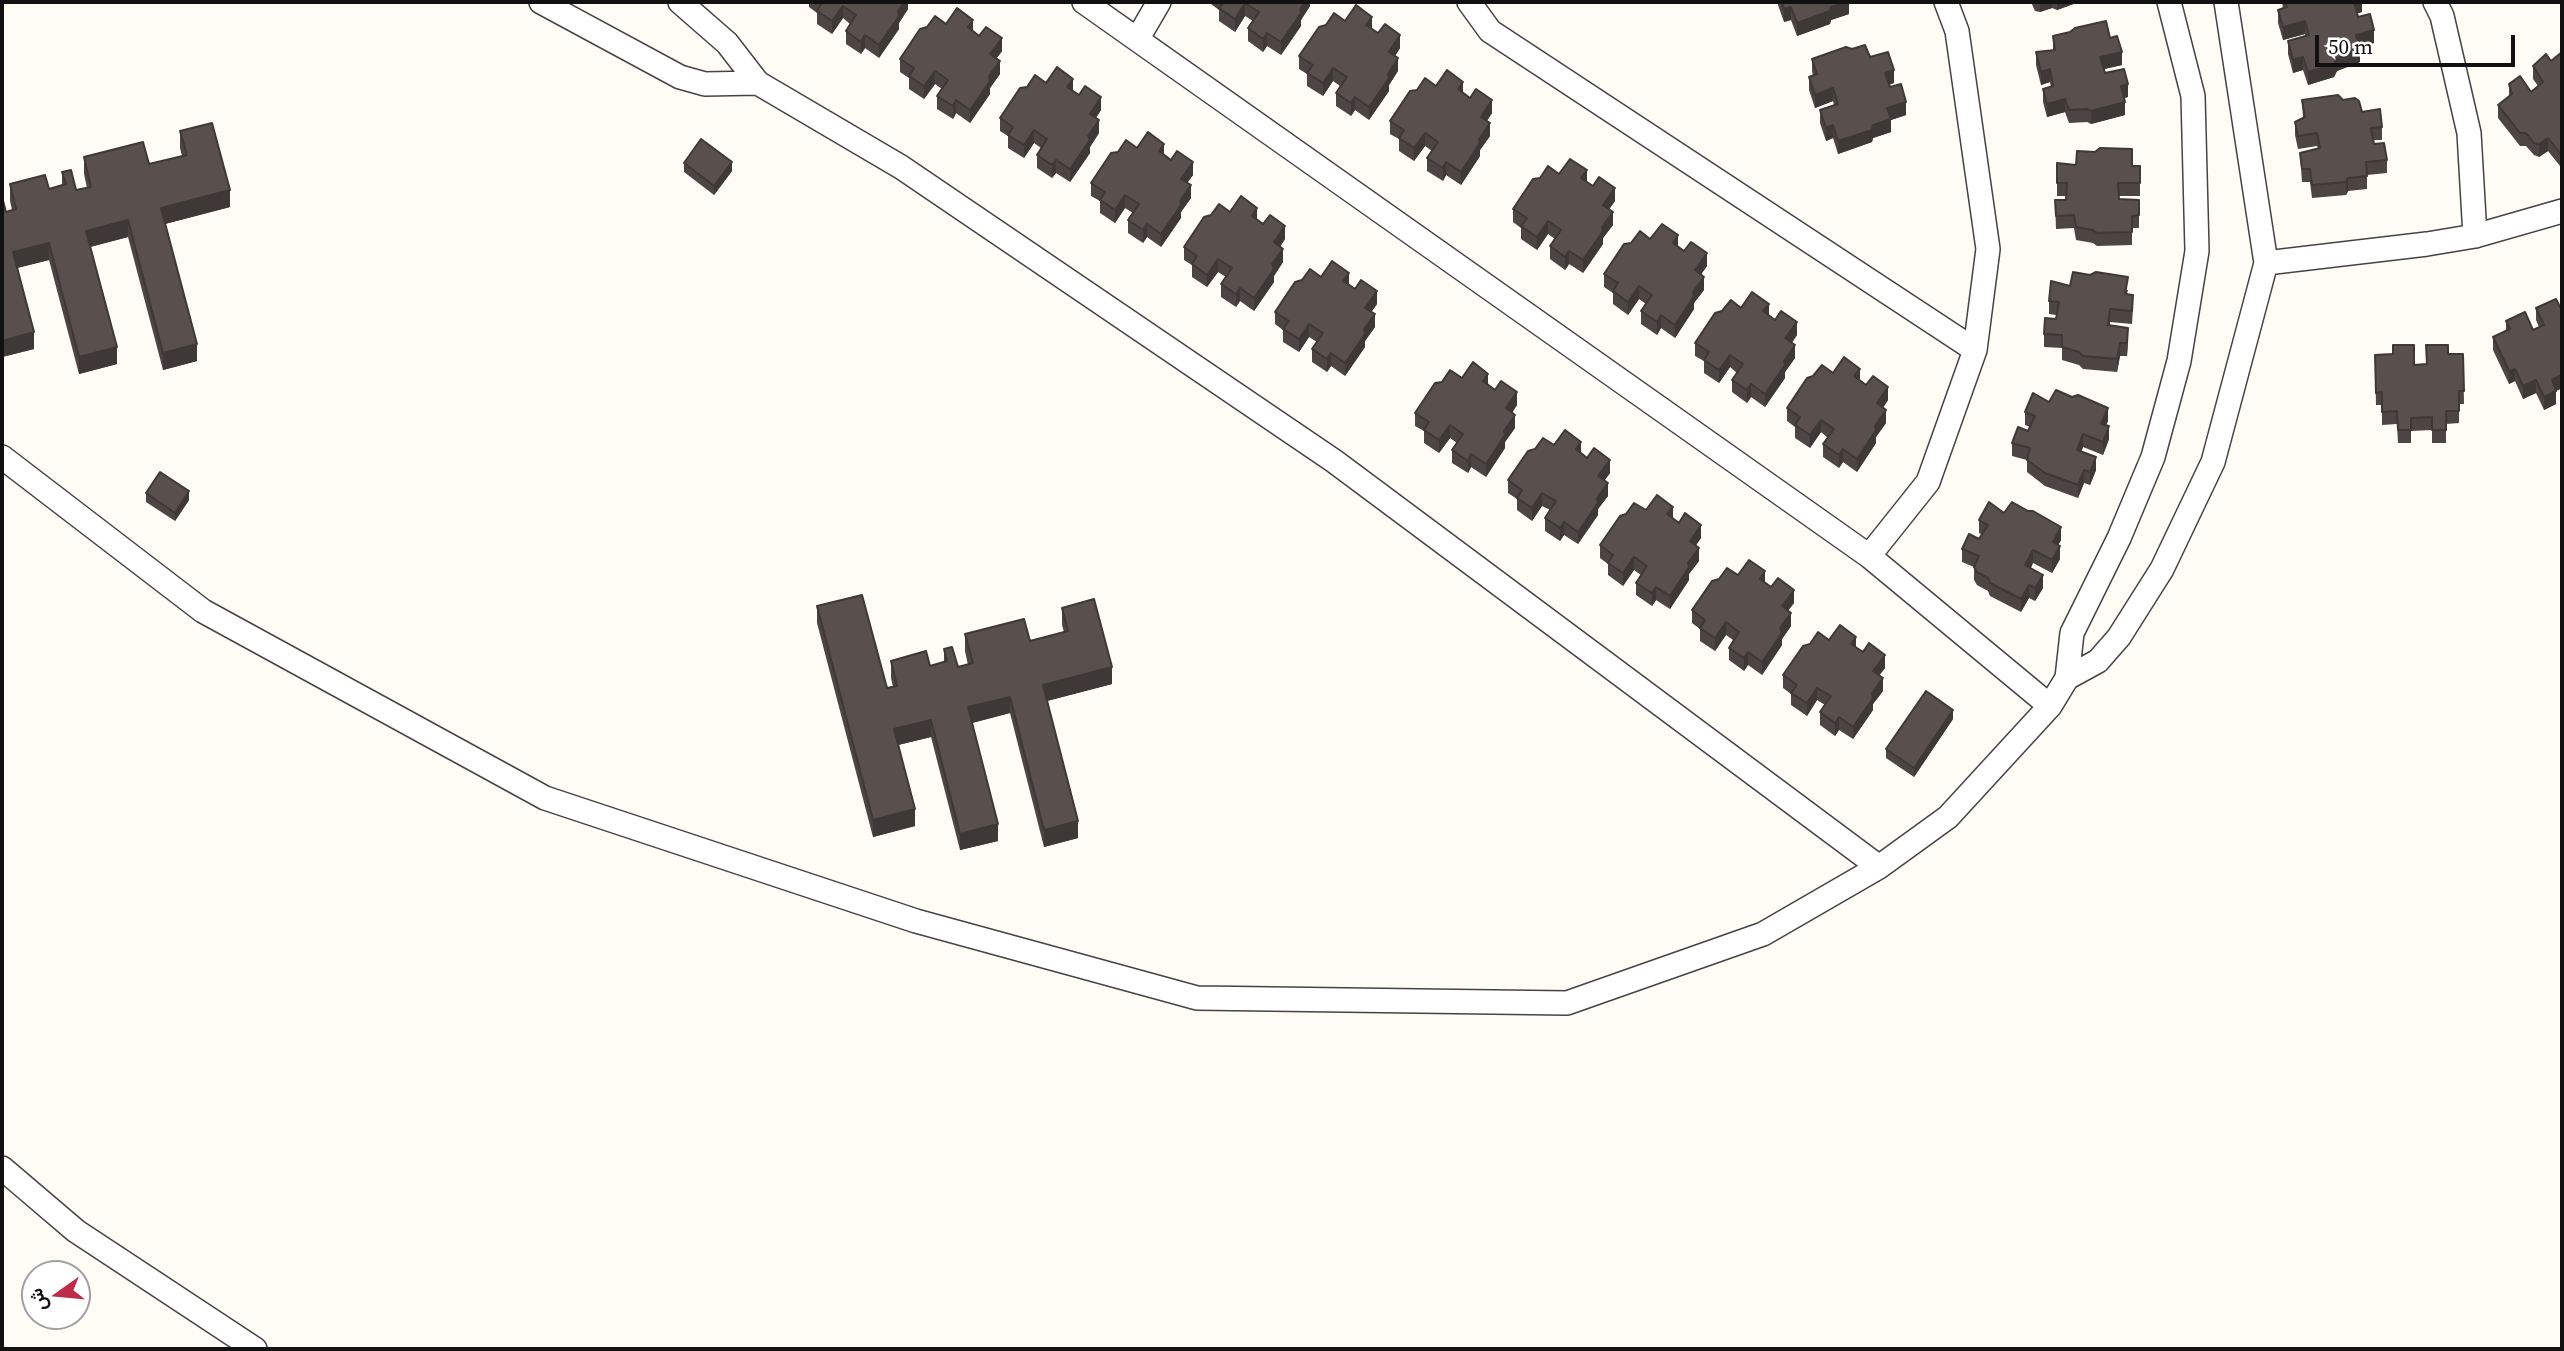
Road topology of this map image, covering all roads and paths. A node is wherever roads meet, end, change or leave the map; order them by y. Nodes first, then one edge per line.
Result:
1 (541, 2) edge
2 (680, 2) edge
3 (1084, 2) edge
4 (1159, 2) edge
5 (1469, 2) edge
6 (1946, 2) edge
7 (2169, 2) edge
8 (2226, 2) edge
9 (2435, 2) edge
10 (1138, 38) junction
11 (758, 83) junction
12 (2562, 211) edge
13 (2475, 236) junction
14 (2266, 263) junction
15 (1975, 350) junction
16 (2, 457) edge
17 (1869, 556) junction
18 (2067, 678) junction
19 (2050, 706) junction
20 (1879, 867) junction
21 (2, 1168) edge
22 (255, 1349) edge

1 - 11 street
2 - 11 street
3 - 10 street
4 - 10 street
5 - 15 street
6 - 15 street
7 - 18 street
8 - 14 street
9 - 13 street
10 - 17 street
11 - 20 street
12 - 13 street
13 - 14 street
14 - 18 street
15 - 17 street
16 - 20 street
17 - 19 street
18 - 19 street
19 - 20 street
21 - 22 street

